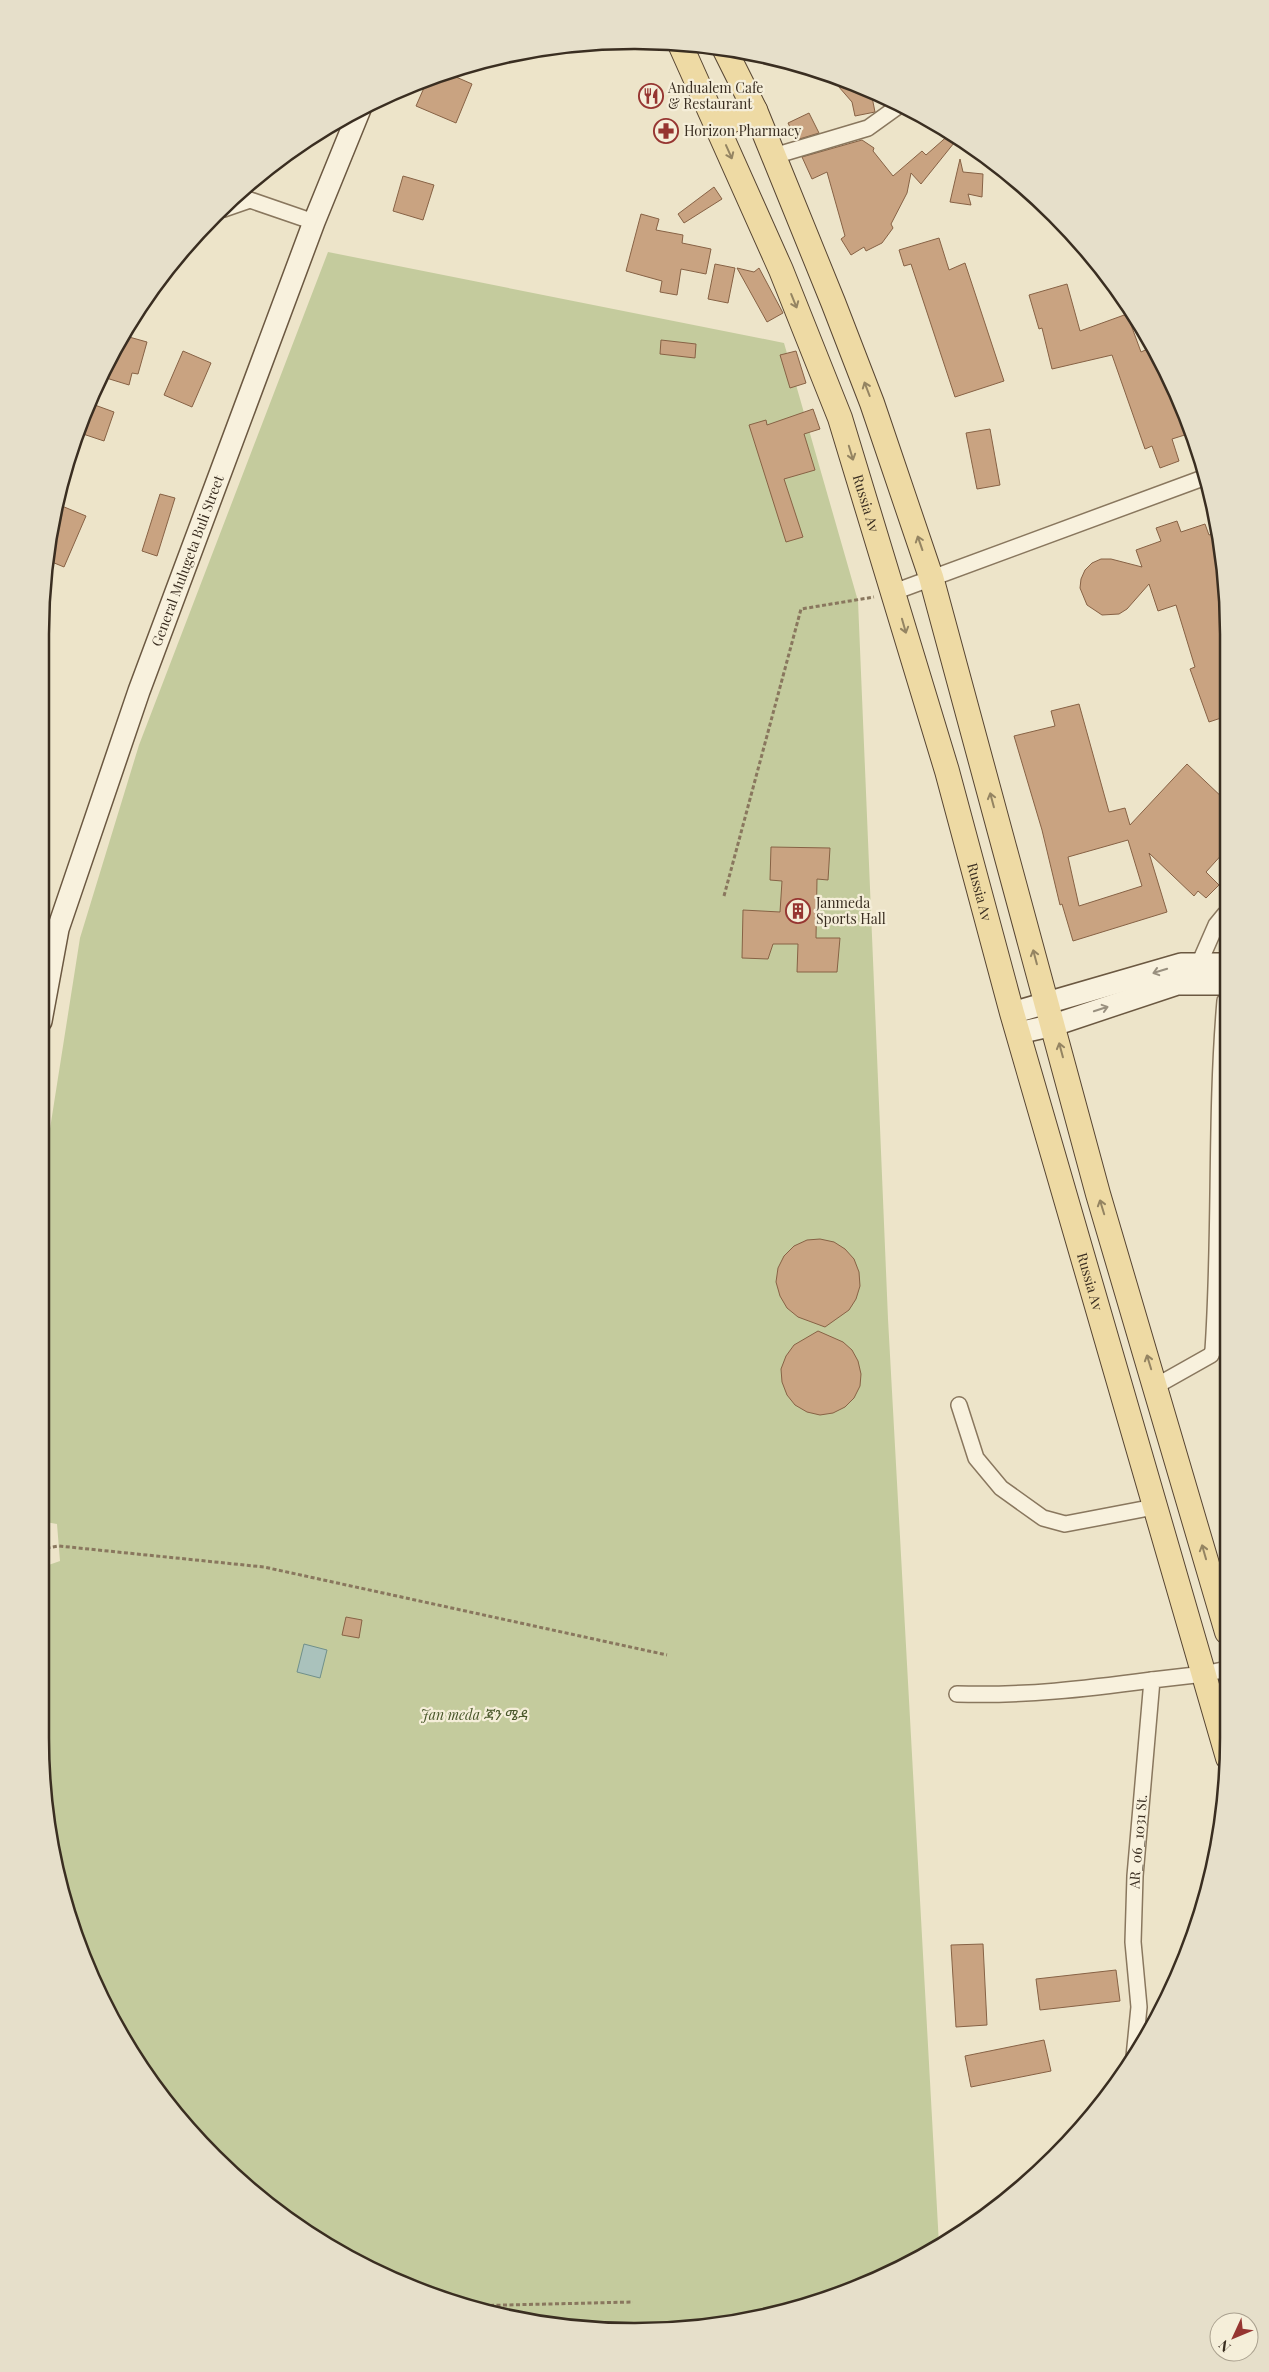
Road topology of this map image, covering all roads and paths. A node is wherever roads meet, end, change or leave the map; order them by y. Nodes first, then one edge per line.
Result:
1 (683, 51) edge
2 (728, 57) edge
3 (895, 109) edge
4 (755, 110) junction
5 (356, 120) edge
6 (717, 127) junction
7 (774, 156) junction
8 (237, 205) edge
9 (314, 222) junction
10 (1199, 479) edge
11 (932, 578) junction
12 (894, 592) junction
13 (724, 896) dead end
14 (1220, 920) edge
15 (1220, 966) edge
16 (1195, 974) junction
17 (49, 977) edge
18 (1220, 982) edge
19 (1051, 1014) junction
20 (1015, 1023) junction
21 (1220, 1306) edge
22 (1156, 1386) junction
23 (959, 1405) dead end
24 (1154, 1507) junction
25 (49, 1548) edge
26 (1220, 1608) edge
27 (667, 1656) dead end
28 (1220, 1671) edge
29 (1204, 1674) junction
30 (1152, 1680) junction
31 (957, 1694) dead end
32 (1220, 1730) edge
33 (1136, 2040) edge
34 (633, 2302) dead end
35 (493, 2305) edge

1 - 6 main road, Russia Av
2 - 4 main road
3 - 7 street
4 - 6 main road
4 - 7 main road
5 - 9 main road, General Mulugeta Buli Street
6 -> 12 main road, Russia Av
11 -> 7 main road
8 - 9 street
9 - 17 main road, General Mulugeta Buli Street
10 - 11 street
11 - 12 street
19 -> 11 main road
12 - 13 path
12 -> 20 main road, Russia Av
14 - 16 street
15 - 16 main road
16 - 18 main road
16 - 19 main road
19 - 20 main road
22 -> 19 main road
20 - 24 main road, Russia Av
21 - 22 street
26 -> 22 main road
23 - 24 street
24 - 29 main road, Russia Av
25 - 27 path
28 - 29 street
29 - 30 street
29 - 32 main road, Russia Av
30 - 31 street
30 - 33 street, AR_06_1031 St.
34 - 35 path

